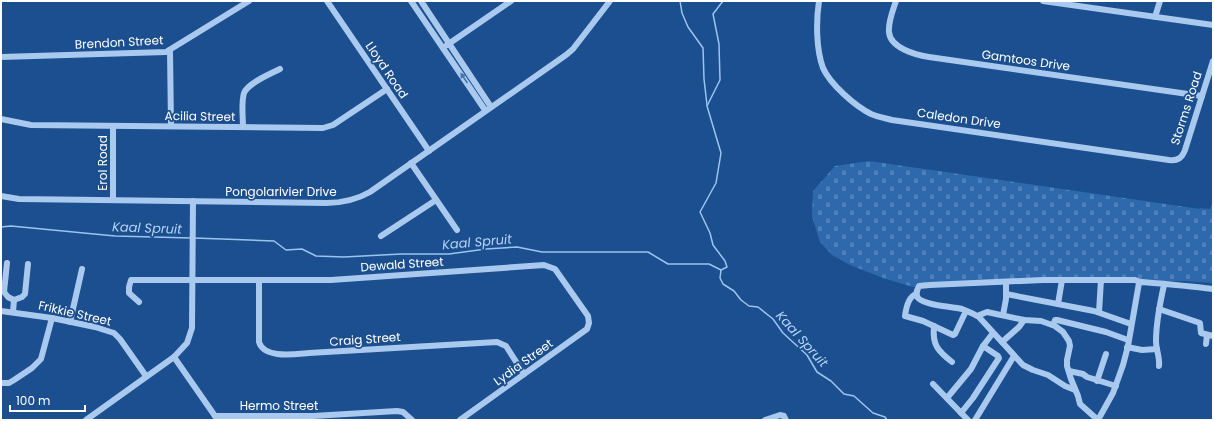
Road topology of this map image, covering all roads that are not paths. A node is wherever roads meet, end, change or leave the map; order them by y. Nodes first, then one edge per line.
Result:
1 (327, 1) edge
2 (411, 1) edge
3 (421, 1) edge
4 (512, 1) edge
5 (610, 1) edge
6 (818, 1) edge
7 (896, 1) edge
8 (1043, 1) edge
9 (1160, 1) edge
10 (244, 2) edge
11 (1155, 17) junction
12 (1213, 25) edge
13 (450, 43) junction
14 (444, 47) junction
15 (170, 50) junction
16 (1, 57) edge
17 (1213, 61) edge
18 (280, 69) dead end
19 (387, 89) junction
20 (1202, 96) junction
21 (488, 108) junction
22 (1, 119) edge
23 (171, 126) junction
24 (113, 127) junction
25 (243, 128) junction
26 (429, 151) junction
27 (1177, 160) joint
28 (411, 163) junction
29 (1, 196) edge
30 (113, 200) junction
31 (436, 200) junction
32 (193, 201) junction
33 (458, 230) dead end
34 (381, 236) dead end
35 (7, 263) dead end
36 (28, 264) dead end
37 (82, 269) dead end
38 (192, 280) junction
39 (259, 280) junction
40 (1062, 280) junction
41 (1101, 280) junction
42 (1006, 282) junction
43 (1140, 282) junction
44 (1164, 285) junction
45 (1213, 289) edge
46 (916, 294) junction
47 (1006, 294) junction
48 (14, 300) junction
49 (139, 302) dead end
50 (1058, 304) junction
51 (1159, 309) junction
52 (1, 311) edge
53 (966, 311) junction
54 (13, 312) junction
55 (1099, 312) junction
56 (1003, 315) junction
57 (588, 316) joint
58 (978, 316) junction
59 (52, 318) junction
60 (1024, 320) junction
61 (70, 322) junction
62 (1131, 324) junction
63 (1053, 325) junction
64 (934, 326) junction
65 (993, 333) junction
66 (1210, 336) edge
67 (1002, 342) junction
68 (1128, 344) junction
69 (1206, 344) dead end
70 (983, 346) junction
71 (1157, 349) junction
72 (1106, 354) dead end
73 (1014, 356) junction
74 (174, 357) junction
75 (952, 362) dead end
76 (1159, 366) dead end
77 (1068, 370) junction
78 (524, 374) junction
79 (146, 376) junction
80 (1098, 381) junction
81 (1, 383) edge
82 (933, 384) dead end
83 (1116, 386) junction
84 (1075, 390) junction
85 (947, 398) junction
86 (961, 413) junction
87 (213, 418) edge
88 (86, 420) edge
89 (412, 420) edge
90 (460, 420) edge
91 (765, 420) edge
92 (786, 420) edge
93 (968, 420) edge
94 (975, 420) edge
95 (1098, 420) edge

1 - 19 street, Lloyd Road
2 - 14 street
3 - 13 street
4 - 13 street
5 - 21 street, Pongolarivier Drive
6 - 27 street, Caledon Drive
7 - 20 street, Gamtoos Drive
8 - 11 street
9 - 11 street
10 - 15 street, Brendon Street
11 - 12 street
13 - 14 street
13 - 21 street
21 -> 14 street
15 - 16 street, Brendon Street
15 - 23 street
17 - 20 street, Storms Road
18 - 25 street
19 - 25 street, Acilia Street
19 - 26 street, Lloyd Road
20 - 27 street, Storms Road
21 - 26 street, Pongolarivier Drive
22 - 24 street, Acilia Street
23 - 24 street, Acilia Street
23 - 25 street, Acilia Street
24 - 30 street, Erol Road
26 - 28 street, Pongolarivier Drive
28 - 31 street
28 - 32 street, Pongolarivier Drive
29 - 30 street, Pongolarivier Drive
30 - 32 street, Pongolarivier Drive
31 - 33 street
31 - 34 street
32 - 38 street
35 - 48 street
36 - 48 street
37 - 61 street
38 - 39 street, Dewald Street
38 - 49 street, Dewald Street
38 - 74 street
39 - 57 street, Dewald Street
39 - 78 street, Craig Street
40 - 41 street
40 - 42 street
40 - 50 street
41 - 43 street
41 - 55 street
42 - 46 street
42 - 47 street
43 - 44 street
43 - 62 street
44 - 45 street
44 - 51 street
46 - 53 street
46 - 64 street
47 - 50 street
47 - 56 street
48 - 54 street
50 - 55 street
51 - 66 street
51 - 71 street
52 - 54 street, Frikkie Street
53 - 58 street
53 - 64 street
54 - 59 street, Frikkie Street
55 - 62 street
56 - 58 street
56 - 60 street
57 - 78 street, Lydia Street
58 - 65 street
59 - 61 street, Frikkie Street
59 - 81 street
60 - 63 street
60 - 67 street
61 - 79 street, Frikkie Street
62 - 68 street
63 - 68 street
63 - 77 street
64 - 75 street
65 - 67 street
65 - 70 street
66 - 69 street
67 - 73 street
68 - 71 street
68 - 83 street
70 - 85 street
70 - 86 street
71 - 76 street
72 - 80 street
73 - 84 street
73 - 94 street
74 - 79 street
74 - 87 street, Hermo Street
77 - 80 street
77 - 84 street
78 - 90 street, Lydia Street
79 - 88 street
80 - 83 street
82 - 85 street
83 - 95 street
84 - 95 street
85 - 86 street
86 - 93 street
87 - 89 street, Hermo Street
91 - 92 street

